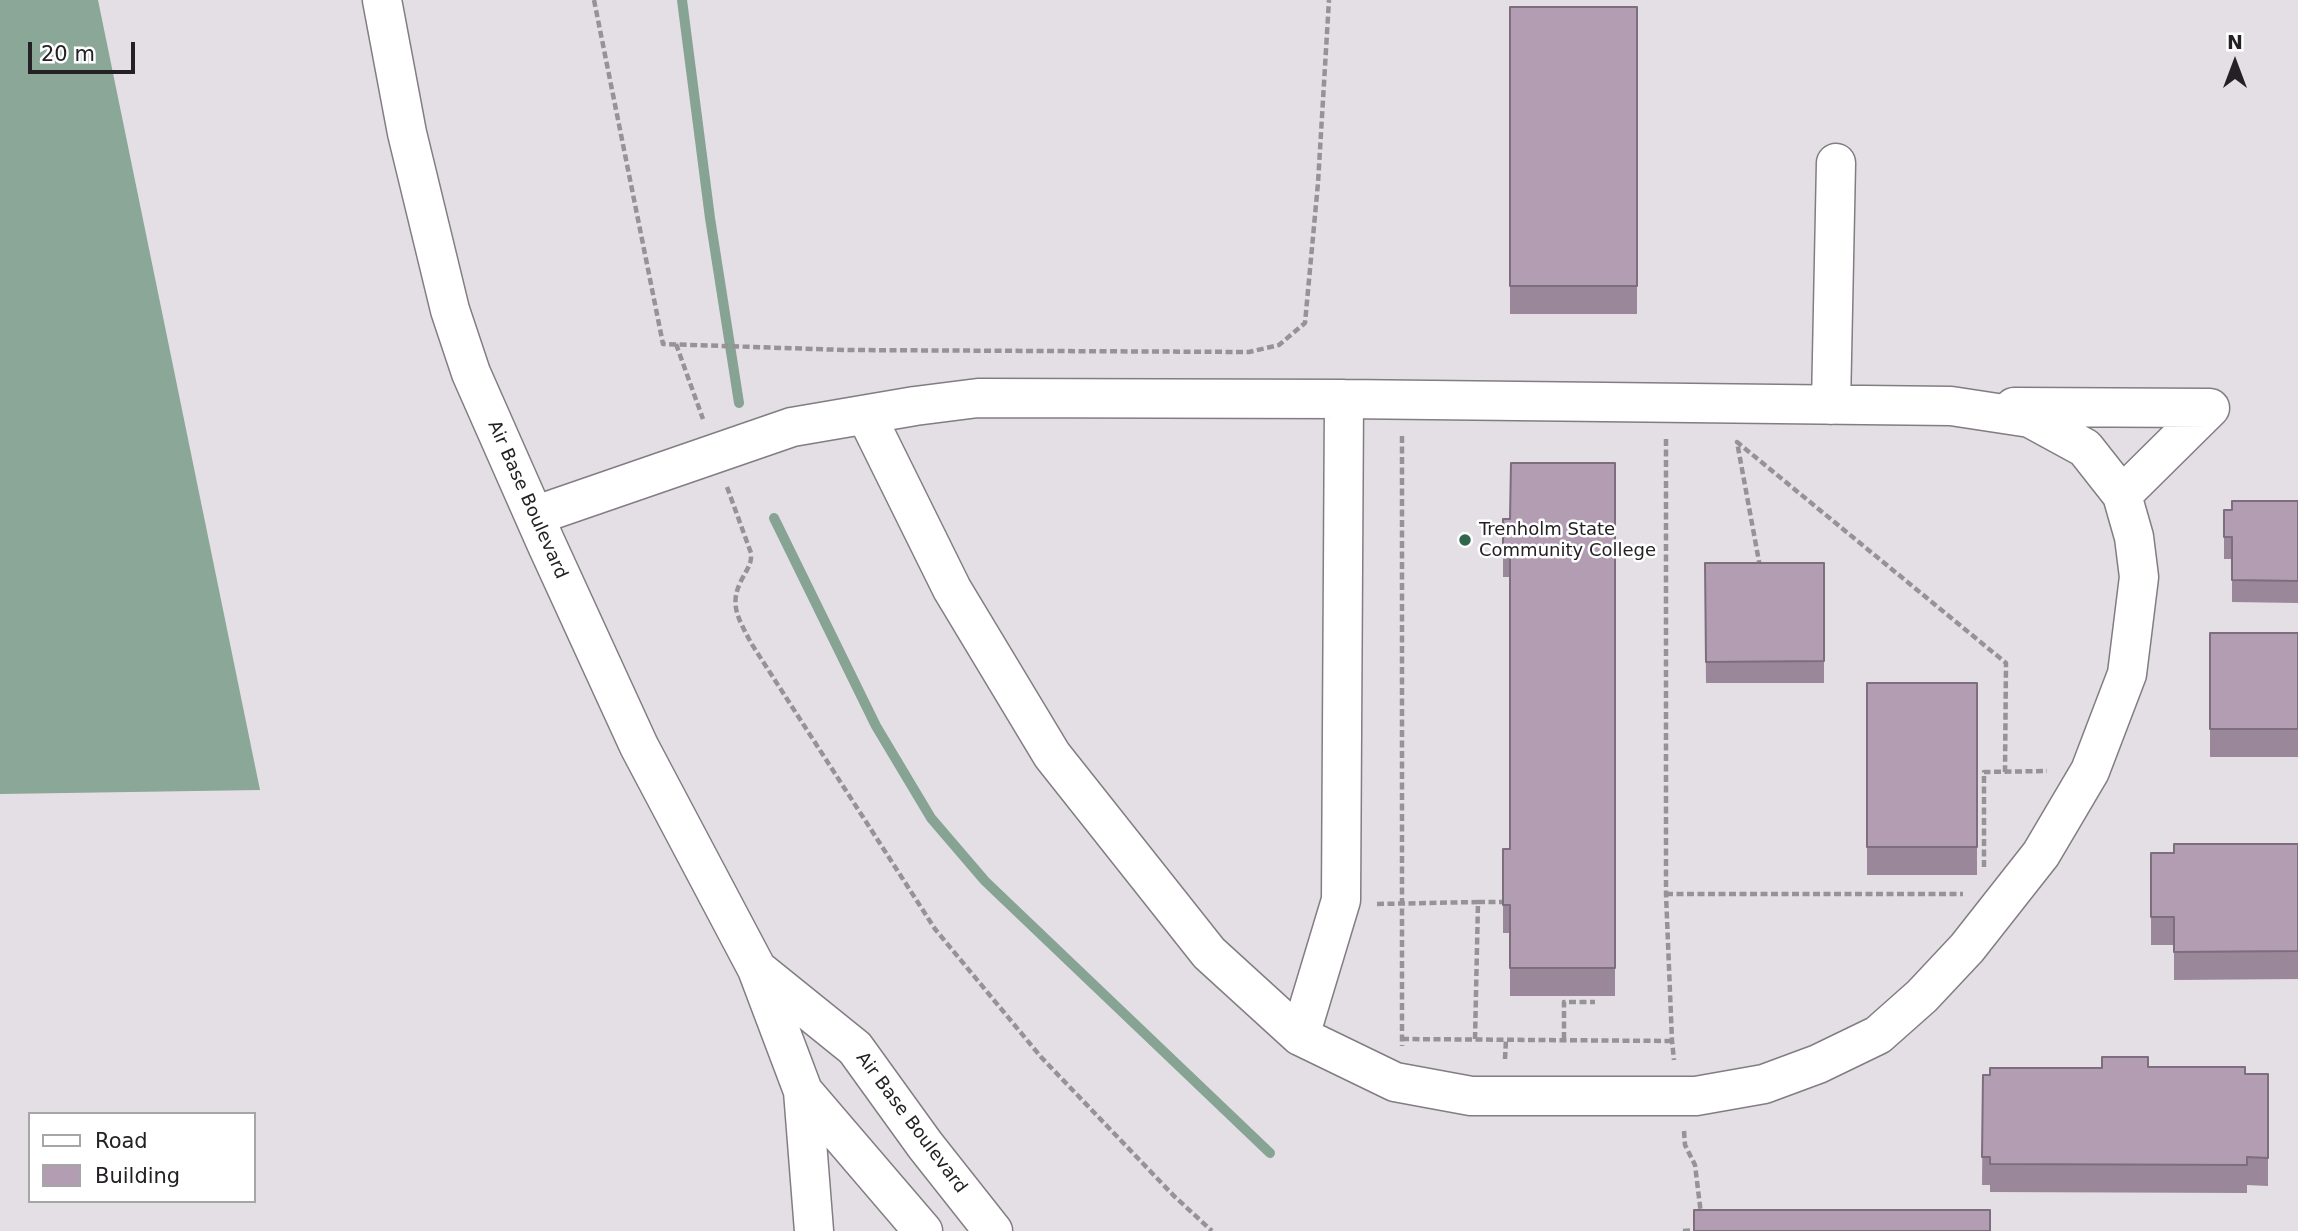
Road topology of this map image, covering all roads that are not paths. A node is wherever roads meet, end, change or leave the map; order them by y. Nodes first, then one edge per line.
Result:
1 (382, 0) edge
2 (1836, 163) dead end
3 (1344, 399) junction
4 (1831, 405) junction
5 (1951, 406) junction
6 (866, 415) junction
7 (2122, 495) junction
8 (534, 516) junction
9 (757, 969) junction
10 (1300, 1036) junction
11 (803, 1091) junction
12 (814, 1231) edge
13 (923, 1231) edge
14 (993, 1231) edge

1 - 8 street, Air Base Boulevard
2 - 4 street
3 - 4 street
3 - 6 street
3 - 10 street
4 - 5 street
5 - 7 street
5 - 7 street
6 - 8 street
6 - 10 street
7 - 10 street
8 - 9 street, Air Base Boulevard
9 - 11 street, Air Base Boulevard
9 - 14 street, Air Base Boulevard
11 - 12 street
11 - 13 street, Air Base Boulevard

